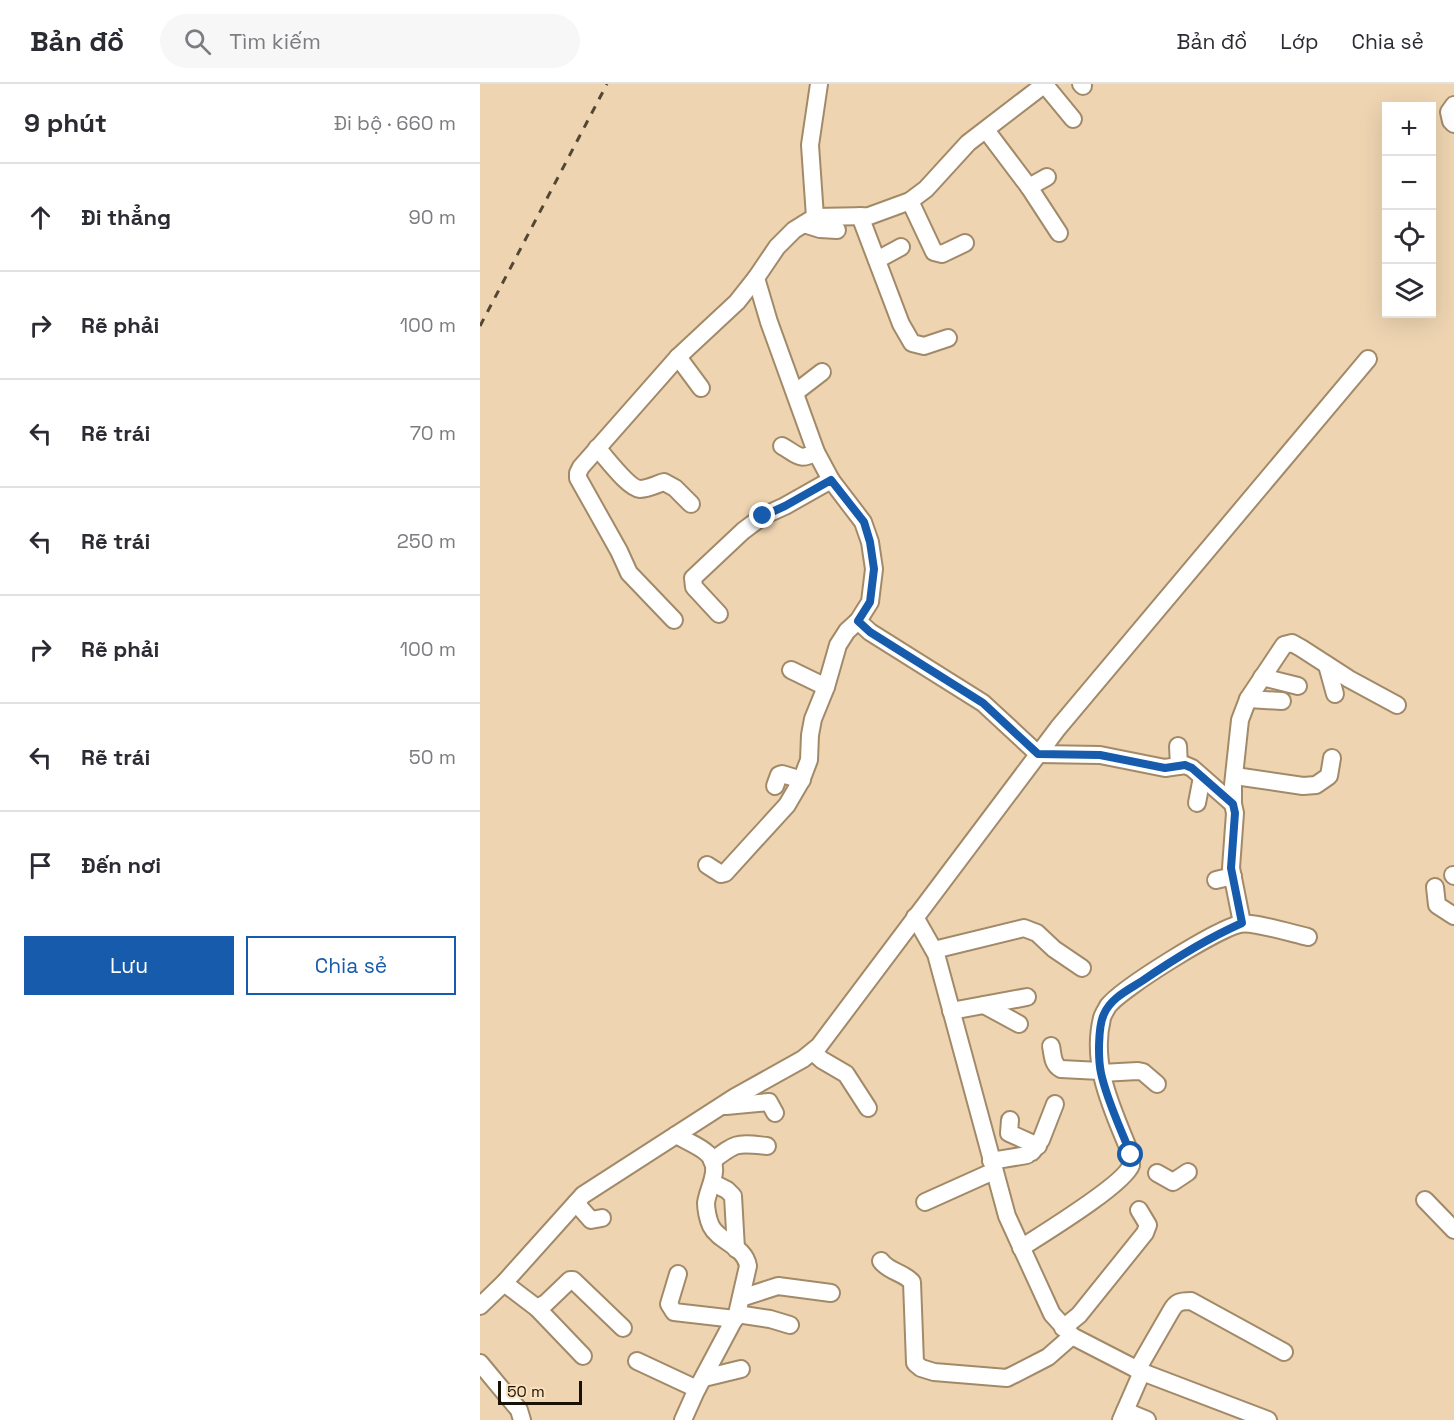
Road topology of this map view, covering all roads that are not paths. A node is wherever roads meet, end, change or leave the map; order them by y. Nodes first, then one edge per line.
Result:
1 (819, 84) edge
2 (1045, 84) edge
3 (1454, 105) edge
4 (1072, 120) dead end
5 (1454, 124) edge
6 (986, 130) junction
7 (1047, 177) dead end
8 (1029, 187) junction
9 (910, 201) junction
10 (860, 216) junction
11 (810, 220) junction
12 (837, 230) dead end
13 (1059, 232) dead end
14 (965, 243) dead end
15 (901, 247) dead end
16 (877, 260) junction
17 (756, 278) junction
18 (948, 338) dead end
19 (678, 357) junction
20 (1368, 359) dead end
21 (822, 372) dead end
22 (701, 388) dead end
23 (796, 392) junction
24 (782, 446) dead end
25 (597, 448) junction
26 (816, 452) junction
27 (831, 480) junction
28 (691, 504) dead end
29 (719, 614) dead end
30 (675, 620) dead end
31 (858, 621) junction
32 (1327, 665) junction
33 (791, 670) dead end
34 (1262, 677) junction
35 (1298, 686) dead end
36 (826, 687) junction
37 (1335, 694) dead end
38 (1248, 699) junction
39 (1282, 701) dead end
40 (1397, 705) dead end
41 (1178, 746) dead end
42 (1038, 754) junction
43 (1332, 758) dead end
44 (1179, 766) junction
45 (1235, 776) junction
46 (1202, 777) junction
47 (802, 780) junction
48 (776, 786) dead end
49 (1197, 803) dead end
50 (1233, 804) junction
51 (707, 865) dead end
52 (1435, 887) dead end
53 (1454, 916) edge
54 (915, 917) junction
55 (1242, 923) junction
56 (1308, 937) dead end
57 (934, 950) junction
58 (1082, 968) dead end
59 (1027, 997) dead end
60 (984, 1005) junction
61 (951, 1011) junction
62 (1019, 1024) dead end
63 (1052, 1046) dead end
64 (813, 1052) junction
65 (1100, 1072) junction
66 (1157, 1084) dead end
67 (1055, 1104) dead end
68 (719, 1107) junction
69 (868, 1108) dead end
70 (775, 1113) dead end
71 (1010, 1120) dead end
72 (676, 1135) junction
73 (767, 1146) dead end
74 (1032, 1151) junction
75 (712, 1161) junction
76 (1131, 1161) junction
77 (992, 1166) junction
78 (1188, 1172) dead end
79 (713, 1183) junction
80 (1425, 1200) dead end
81 (925, 1202) dead end
82 (576, 1203) junction
83 (1139, 1210) dead end
84 (602, 1218) dead end
85 (1454, 1230) edge
86 (1021, 1248) junction
87 (736, 1249) junction
88 (880, 1261) dead end
89 (678, 1274) dead end
90 (504, 1283) junction
91 (831, 1293) dead end
92 (741, 1298) junction
93 (480, 1306) edge
94 (537, 1308) junction
95 (736, 1317) junction
96 (790, 1325) dead end
97 (623, 1328) dead end
98 (1067, 1332) junction
99 (1284, 1352) dead end
100 (583, 1356) dead end
101 (637, 1361) dead end
102 (480, 1363) edge
103 (741, 1369) dead end
104 (1139, 1371) junction
105 (700, 1383) junction
106 (1124, 1415) edge
107 (522, 1420) edge
108 (683, 1420) edge
109 (1147, 1420) edge
110 (1268, 1420) edge

1 - 11 street
2 - 4 street
2 - 6 street
3 - 5 street
6 - 8 street
6 - 9 street
7 - 8 street
8 - 13 street
9 - 10 street
9 - 14 street
10 - 11 street
10 - 16 street
11 - 12 street
11 - 17 street
15 - 16 street
16 - 18 street
17 - 19 street
17 - 23 street
19 - 22 street
19 - 25 street
20 - 42 street
21 - 23 street
23 - 26 street
24 - 26 street
25 - 28 street
25 - 30 street
26 - 27 street
27 - 29 street
27 - 31 street
31 - 36 street
31 - 42 street
32 - 34 street
32 - 37 street
32 - 40 street
33 - 36 street
34 - 35 street
34 - 38 street
36 - 47 street
38 - 39 street
38 - 45 street
41 - 44 street
42 - 44 street
42 - 54 street
43 - 45 street
44 - 46 street
45 - 50 street
46 - 49 street
46 - 50 street
47 - 48 street
47 - 51 street
50 - 55 street
52 - 53 street
54 - 57 street
54 - 64 street
55 - 56 street
55 - 65 street
57 - 58 street
57 - 61 street
59 - 60 street
60 - 61 street
60 - 62 street
61 - 77 street
63 - 65 street
64 - 68 street
64 - 69 street
65 - 66 street
65 - 76 street
67 - 74 street
68 - 70 street
68 - 72 street
71 - 74 street
72 - 75 street
72 - 82 street
73 - 75 street
74 - 77 street
75 - 79 street
76 - 78 street
76 - 86 street
77 - 81 street
77 - 86 street
79 - 87 street
79 - 87 street
80 - 85 street
82 - 84 street
82 - 90 street
83 - 98 street
86 - 98 street
87 - 92 street
88 - 98 street
89 - 95 street
90 - 93 street
90 - 94 street
91 - 92 street
92 - 95 street
94 - 97 street
94 - 100 street
95 - 96 street
95 - 105 street
98 - 104 street
99 - 104 street
101 - 105 street
102 - 107 street
103 - 105 street
104 - 106 street
104 - 110 street
105 - 108 street
106 - 109 street

